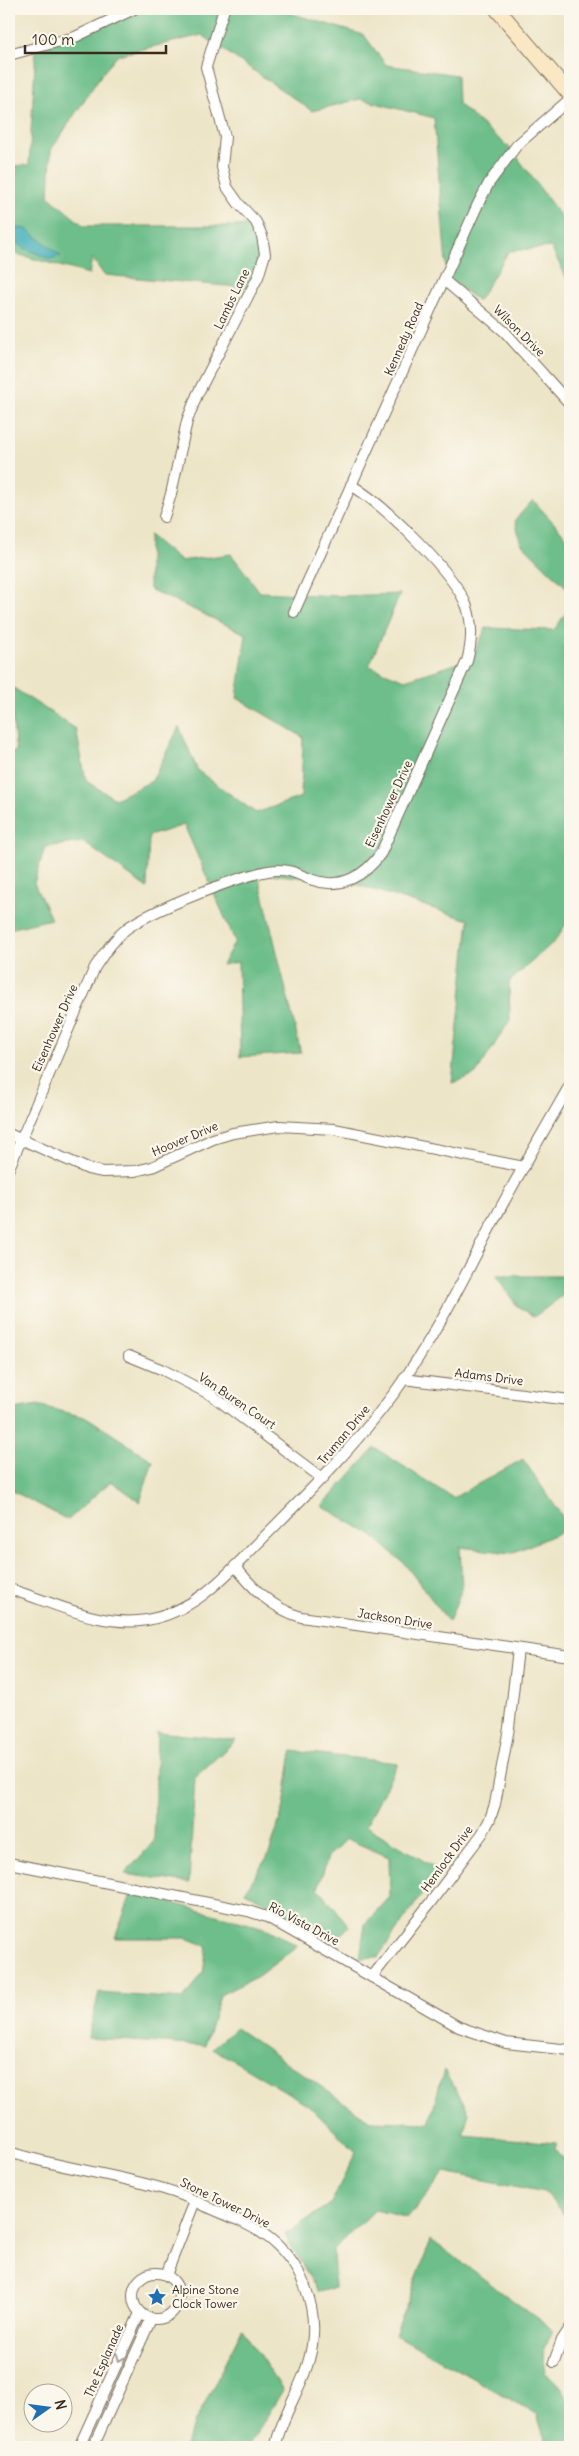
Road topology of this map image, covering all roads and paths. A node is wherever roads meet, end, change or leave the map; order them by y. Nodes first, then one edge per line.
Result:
1 (134, 9) edge
2 (224, 9) edge
3 (497, 9) edge
4 (9, 55) edge
5 (570, 94) edge
6 (570, 99) edge
7 (444, 281) junction
8 (570, 404) edge
9 (352, 485) junction
10 (164, 517) dead end
11 (294, 612) dead end
12 (570, 1084) edge
13 (9, 1134) edge
14 (20, 1139) junction
15 (524, 1167) junction
16 (9, 1168) edge
17 (128, 1356) dead end
18 (404, 1379) junction
19 (570, 1400) edge
20 (323, 1479) junction
21 (235, 1566) junction
22 (9, 1589) edge
23 (518, 1649) junction
24 (570, 1656) edge
25 (9, 1863) edge
26 (372, 1977) junction
27 (570, 2050) edge
28 (9, 2152) edge
29 (195, 2201) junction
30 (166, 2275) junction
31 (140, 2313) junction
32 (151, 2319) junction
33 (570, 2328) edge
34 (554, 2362) dead end
35 (276, 2444) dead end
36 (79, 2447) edge
37 (93, 2447) edge

1 - 4 street
2 - 10 street, Lambs Lane
3 - 5 main road
6 - 7 street, Kennedy Road
7 - 8 street, Wilson Drive
7 - 9 street, Kennedy Road
9 - 11 street, Kennedy Road
9 - 14 street, Eisenhower Drive
12 - 15 street, Truman Drive
13 - 14 street, Hoover Drive
14 - 15 street, Hoover Drive
14 - 16 street, Eisenhower Drive
15 - 18 street, Truman Drive
17 - 20 street, Van Buren Court
18 - 19 street, Adams Drive
18 - 20 street, Truman Drive
20 - 21 street, Truman Drive
21 - 22 street, Truman Drive
21 - 23 street, Jackson Drive
23 - 24 street, Jackson Drive
23 - 26 street, Hemlock Drive
25 - 26 street, Rio Vista Drive
26 - 27 street, Rio Vista Drive
28 - 29 street, Stone Tower Drive
29 - 30 street
29 - 35 street, Stone Tower Drive
30 - 31 street
30 - 32 street
31 - 32 street
31 -> 36 street, The Esplanade
32 - 37 street, The Esplanade
33 - 34 street

